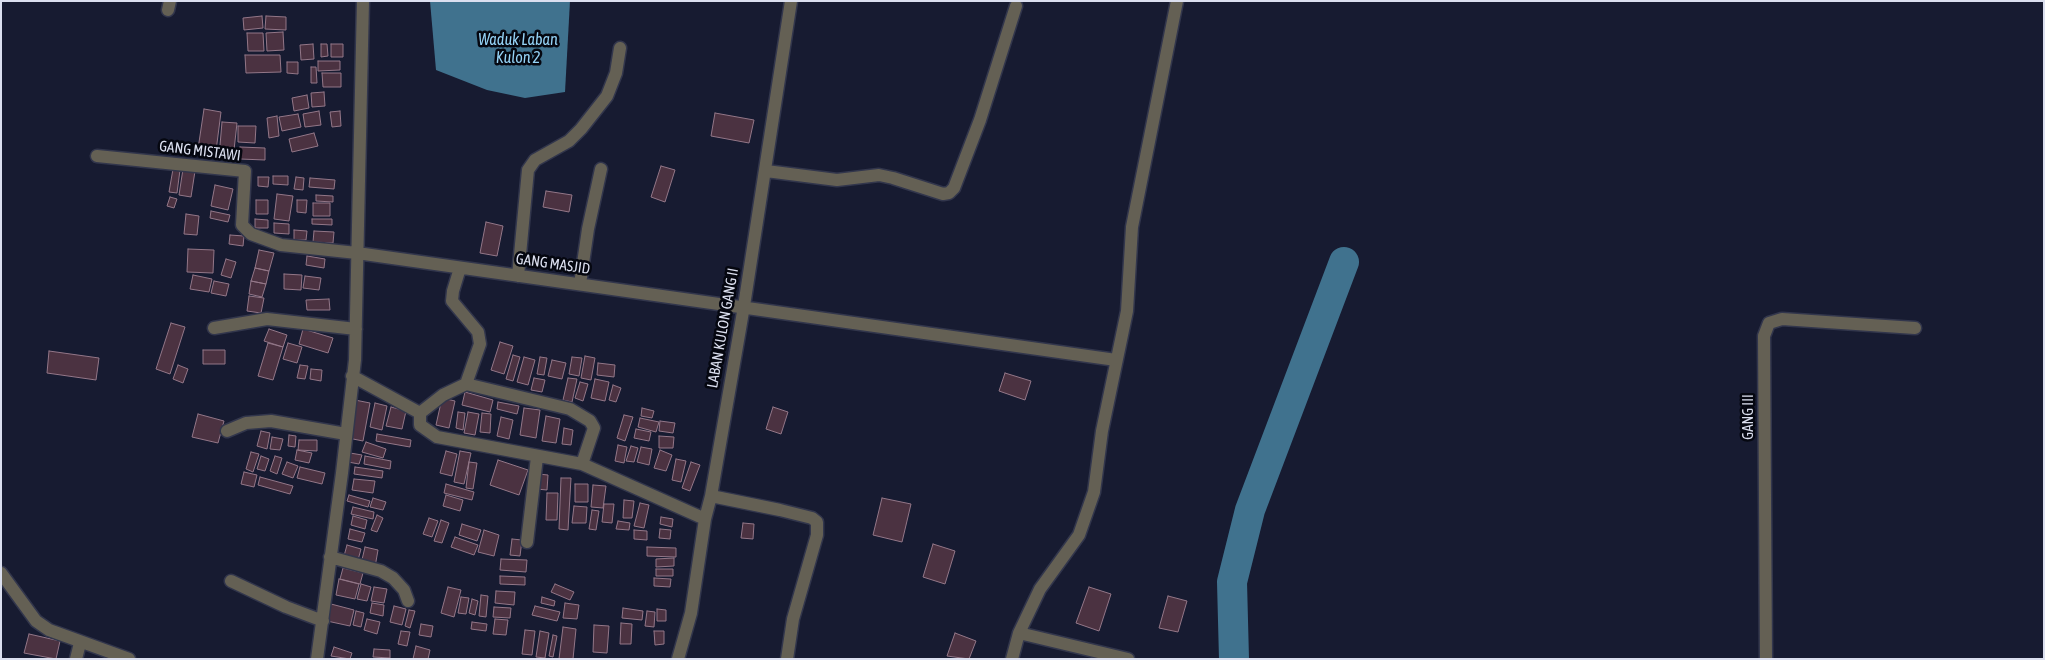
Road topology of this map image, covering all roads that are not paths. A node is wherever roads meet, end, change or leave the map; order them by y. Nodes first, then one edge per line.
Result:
1 (363, 1) edge
2 (791, 1) edge
3 (1177, 1) edge
4 (1016, 6) dead end
5 (620, 48) dead end
6 (97, 156) dead end
7 (601, 169) dead end
8 (766, 171) junction
9 (357, 253) junction
10 (460, 268) junction
11 (518, 276) junction
12 (580, 284) junction
13 (744, 306) junction
14 (214, 328) dead end
15 (1915, 328) dead end
16 (356, 329) junction
17 (1116, 360) junction
18 (352, 376) junction
19 (466, 384) junction
20 (420, 413) junction
21 (227, 431) dead end
22 (346, 434) junction
23 (537, 457) junction
24 (582, 464) junction
25 (711, 496) junction
26 (705, 519) junction
27 (527, 542) dead end
28 (330, 557) junction
29 (1, 573) edge
30 (231, 580) dead end
31 (408, 601) dead end
32 (323, 621) junction
33 (1019, 633) junction
34 (80, 643) junction
35 (1112, 657) edge
36 (76, 659) edge
37 (129, 659) edge
38 (317, 659) edge
39 (678, 659) edge
40 (787, 659) edge
41 (1012, 659) edge
42 (1128, 659) edge
43 (1766, 659) edge

1 - 9 street
2 - 8 street, LABAN KULON GANG II
3 - 17 street
4 - 8 street
5 - 11 street
6 - 9 street, GANG MISTAWI
7 - 12 street
8 - 13 street, LABAN KULON GANG II
9 - 10 street, GANG MASJID
9 - 16 street
10 - 11 street, GANG MASJID
10 - 19 street
11 - 12 street, GANG MASJID
12 - 13 street, GANG MASJID
13 - 17 street, GANG MASJID
13 - 25 street, LABAN KULON GANG II
14 - 16 street
15 - 43 street, GANG III
16 - 18 street
17 - 33 street
18 - 20 street
18 - 22 street
19 - 20 street
19 - 24 street
20 - 23 street
21 - 22 street
22 - 28 street
23 - 24 street
23 - 27 street
24 - 26 street
25 - 26 street, LABAN KULON GANG II
25 - 40 street
26 - 39 street, LABAN KULON GANG II
28 - 31 street
28 - 32 street
29 - 34 street
30 - 32 street
32 - 38 street
33 - 35 street
33 - 41 street
34 - 36 street
34 - 37 street
35 - 42 street

